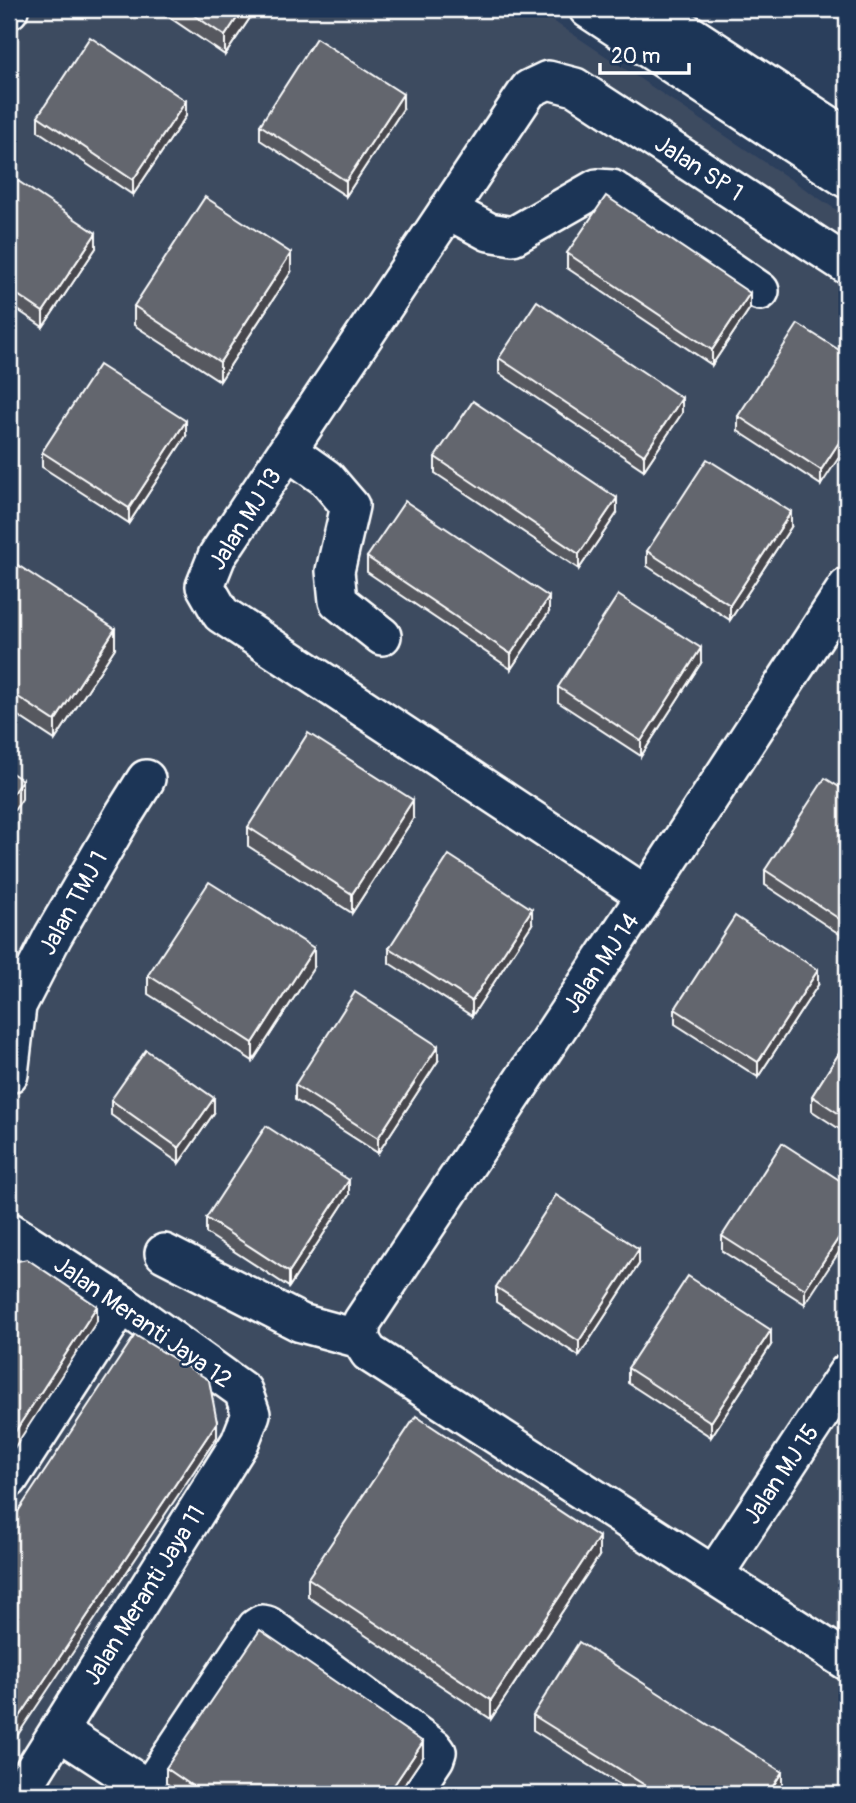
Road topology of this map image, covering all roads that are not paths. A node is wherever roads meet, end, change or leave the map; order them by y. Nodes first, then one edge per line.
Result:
1 (587, 9) edge
2 (652, 9) edge
3 (548, 79) joint
4 (847, 137) edge
5 (847, 179) edge
6 (448, 210) junction
7 (847, 265) edge
8 (760, 291) dead end
9 (288, 451) junction
10 (847, 587) edge
11 (382, 636) dead end
12 (146, 779) dead end
13 (646, 895) junction
14 (9, 1074) edge
15 (9, 1231) edge
16 (164, 1253) dead end
17 (122, 1304) junction
18 (360, 1339) junction
19 (847, 1373) edge
20 (243, 1391) joint
21 (9, 1479) edge
22 (714, 1574) junction
23 (847, 1661) edge
24 (59, 1731) junction
25 (153, 1792) edge
26 (19, 1794) edge
27 (411, 1794) edge

1 - 5 street
2 - 4 street
3 - 6 street, Jalan MJ 13
3 - 7 street, Jalan SP 1
6 - 8 street
6 - 9 street, Jalan MJ 13
9 - 11 street
9 - 13 street, Jalan MJ 13
10 - 13 street, Jalan MJ 14
12 - 14 street, Jalan TMJ 1
13 - 18 street, Jalan MJ 14
15 - 17 street, Jalan Meranti Jaya 12
16 - 18 street
17 - 20 street, Jalan Meranti Jaya 12
17 - 21 street
18 - 22 street
19 - 22 street, Jalan MJ 15
20 - 24 street, Jalan Meranti Jaya 11
22 - 23 street
24 - 25 street
24 - 26 street, Jalan Meranti Jaya 11
25 - 27 street

